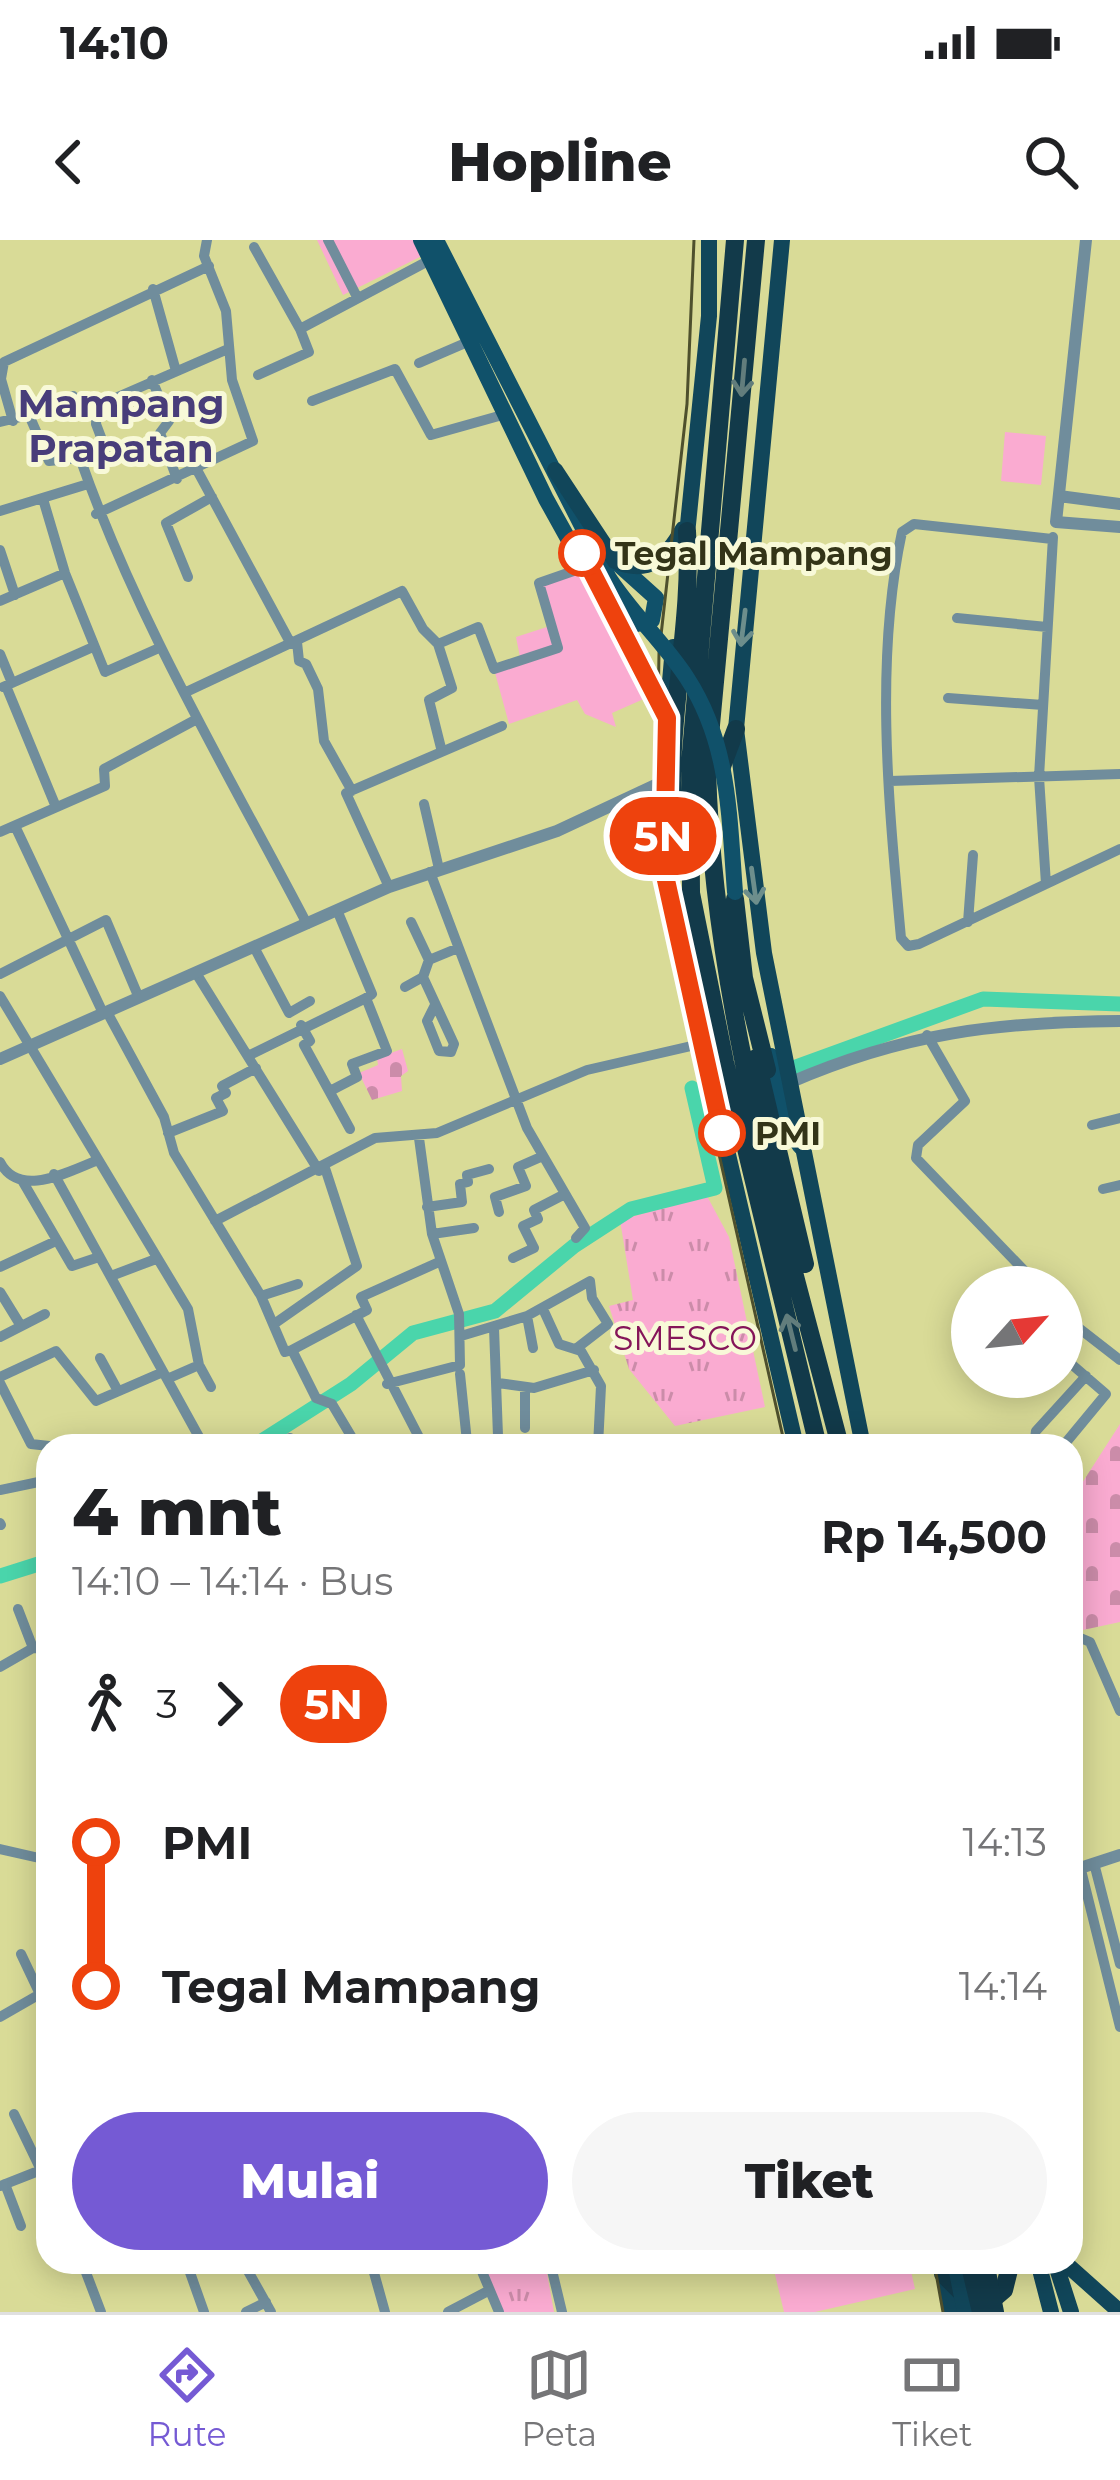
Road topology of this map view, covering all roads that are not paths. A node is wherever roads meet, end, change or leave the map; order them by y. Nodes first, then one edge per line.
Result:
1 (207, 240) edge
2 (328, 240) edge
3 (421, 240) edge
4 (436, 240) edge
5 (735, 240) edge
6 (756, 240) edge
7 (778, 240) edge
8 (1086, 240) edge
9 (254, 247) dead end
10 (721, 249) edge
11 (430, 260) junction
12 (209, 266) junction
13 (153, 289) junction
14 (358, 297) junction
15 (300, 328) junction
16 (470, 341) junction
17 (228, 349) junction
18 (419, 363) dead end
19 (176, 370) junction
20 (258, 375) dead end
21 (152, 380) junction
22 (73, 396) dead end
23 (312, 401) dead end
24 (506, 414) junction
25 (29, 415) junction
26 (7, 422) edge
27 (82, 464) junction
28 (197, 470) junction
29 (555, 470) junction
30 (177, 479) junction
31 (88, 484) junction
32 (1058, 496) junction
33 (212, 497) junction
34 (43, 499) junction
35 (1120, 504) edge
36 (0, 511) edge
37 (97, 514) junction
38 (1056, 522) junction
39 (688, 524) junction
40 (1120, 527) edge
41 (1052, 539) junction
42 (0, 550) edge
43 (615, 561) junction
44 (585, 567) junction
45 (65, 573) junction
46 (188, 577) dead end
47 (603, 593) junction
48 (15, 595) junction
49 (0, 602) edge
50 (957, 618) dead end
51 (1047, 627) junction
52 (294, 643) junction
53 (438, 644) junction
54 (93, 647) junction
55 (159, 648) junction
56 (0, 654) edge
57 (6, 686) edge
58 (184, 693) junction
59 (948, 698) dead end
60 (1043, 705) junction
61 (667, 718) junction
62 (197, 719) junction
63 (502, 726) dead end
64 (736, 729) junction
65 (441, 748) junction
66 (1120, 774) edge
67 (1039, 777) junction
68 (890, 781) junction
69 (664, 782) junction
70 (352, 790) junction
71 (424, 804) dead end
72 (56, 807) junction
73 (15, 826) junction
74 (0, 832) edge
75 (1120, 850) edge
76 (973, 855) dead end
77 (434, 871) junction
78 (1046, 884) junction
79 (389, 887) junction
80 (691, 893) junction
81 (735, 896) junction
82 (337, 910) junction
83 (411, 922) dead end
84 (968, 922) junction
85 (307, 924) junction
86 (70, 941) junction
87 (254, 947) junction
88 (458, 948) junction
89 (429, 960) junction
90 (196, 973) junction
91 (0, 974) edge
92 (423, 977) junction
93 (405, 987) dead end
94 (0, 996) edge
95 (139, 998) junction
96 (366, 998) junction
97 (310, 1001) dead end
98 (434, 1004) dead end
99 (105, 1012) junction
100 (1120, 1022) edge
101 (302, 1025) junction
102 (927, 1035) junction
103 (700, 1044) junction
104 (30, 1046) junction
105 (248, 1056) junction
106 (0, 1059) edge
107 (256, 1067) junction
108 (789, 1083) junction
109 (330, 1091) junction
110 (517, 1100) junction
111 (772, 1118) junction
112 (1120, 1118) edge
113 (1092, 1125) dead end
114 (350, 1129) dead end
115 (168, 1133) junction
116 (419, 1138) junction
117 (800, 1146) junction
118 (544, 1156) junction
119 (98, 1160) junction
120 (0, 1162) edge
121 (322, 1169) junction
122 (489, 1169) dead end
123 (53, 1174) junction
124 (23, 1183) junction
125 (1120, 1184) edge
126 (1102, 1189) dead end
127 (565, 1194) junction
128 (427, 1208) junction
129 (499, 1212) dead end
130 (215, 1221) junction
131 (474, 1228) dead end
132 (431, 1234) junction
133 (576, 1238) dead end
134 (56, 1241) junction
135 (99, 1257) junction
136 (513, 1258) dead end
137 (156, 1259) junction
138 (439, 1262) junction
139 (1020, 1266) edge
140 (0, 1267) edge
141 (111, 1276) junction
142 (298, 1284) dead end
143 (0, 1292) edge
144 (261, 1296) junction
145 (543, 1309) junction
146 (45, 1314) dead end
147 (356, 1316) junction
148 (527, 1316) junction
149 (274, 1324) junction
150 (21, 1327) junction
151 (494, 1328) junction
152 (1083, 1331) edge
153 (461, 1333) junction
154 (0, 1337) edge
155 (533, 1348) dead end
156 (578, 1348) junction
157 (292, 1350) junction
158 (100, 1358) dead end
159 (1120, 1360) edge
160 (199, 1366) junction
161 (460, 1369) junction
162 (594, 1370) junction
163 (165, 1375) junction
164 (1085, 1376) joint
165 (0, 1380) edge
166 (498, 1383) junction
167 (387, 1384) junction
168 (211, 1387) dead end
169 (525, 1387) junction
170 (118, 1391) junction
171 (525, 1428) dead end
172 (197, 1434) edge
173 (350, 1434) edge
174 (417, 1434) edge
175 (466, 1434) edge
176 (498, 1434) edge
177 (599, 1434) edge
178 (793, 1434) edge
179 (815, 1434) edge
180 (838, 1434) edge
181 (838, 1434) edge
182 (860, 1434) edge
183 (1036, 1434) edge
184 (1073, 1434) edge
185 (36, 1445) edge
186 (36, 1482) edge
187 (0, 1490) edge
188 (18, 1609) dead end
189 (1083, 1639) edge
190 (33, 1648) junction
191 (36, 1648) edge
192 (0, 1667) edge
193 (1120, 1670) edge
194 (1106, 1675) junction
195 (1120, 1711) edge
196 (0, 1849) edge
197 (1120, 1855) edge
198 (36, 1857) edge
199 (1083, 1869) edge
200 (1083, 1872) edge
201 (1083, 1873) edge
202 (21, 1954) dead end
203 (1120, 1964) edge
204 (36, 1986) edge
205 (36, 1996) edge
206 (0, 2017) edge
207 (1120, 2027) edge
208 (14, 2114) dead end
209 (36, 2156) edge
210 (36, 2176) edge
211 (3, 2185) edge
212 (21, 2226) dead end
213 (87, 2274) edge
214 (191, 2274) edge
215 (250, 2274) edge
216 (374, 2274) edge
217 (482, 2274) edge
218 (553, 2274) edge
219 (948, 2274) edge
220 (952, 2274) edge
221 (972, 2274) edge
222 (987, 2274) edge
223 (1011, 2274) edge
224 (1041, 2274) edge
225 (1062, 2274) edge
226 (1074, 2274) edge
227 (488, 2291) junction
228 (268, 2307) edge
229 (954, 2311) edge
230 (101, 2312) edge
231 (204, 2312) edge
232 (247, 2312) edge
233 (385, 2312) edge
234 (448, 2312) edge
235 (499, 2312) edge
236 (562, 2312) edge
237 (980, 2312) edge
238 (995, 2312) edge
239 (1051, 2312) edge
240 (1071, 2312) edge
241 (1120, 2312) edge

1 - 12 street
2 - 14 street
3 - 11 main road
4 - 29 main road
5 - 10 highway
6 -> 180 highway
7 -> 64 highway
8 - 32 street
9 - 15 street
10 - 39 highway
10 - 80 highway
11 - 14 street
11 - 16 main road
12 - 13 street
12 - 17 street
13 - 19 street
13 - 26 street
14 - 15 street
15 - 20 street
16 - 18 street
16 - 24 main road
17 - 19 street
17 - 28 street
19 - 21 street
21 - 27 street
21 - 30 street
22 - 25 street
23 - 24 street
24 - 44 main road
25 - 26 street
25 - 27 street
27 - 31 street
28 - 30 street
28 - 33 street
29 - 43 highway
29 - 81 main road, bridge
30 - 37 street
31 - 34 street
31 - 37 street
32 - 35 street
32 - 38 street
33 - 46 street
33 - 52 street
34 - 36 street
34 - 45 street
37 - 55 street
38 - 40 street
38 - 41 street
39 - 43 highway
39 - 61 highway
39 - 80 highway
41 - 51 street
41 - 68 street
42 - 48 street
43 - 47 main road
44 - 47 main road
44 - 53 street
45 - 48 street
45 - 54 street
47 - 61 main road
48 - 49 street
50 - 51 street
51 - 60 street
52 - 53 street
52 - 58 street
52 - 70 street
53 - 65 street
54 - 55 street
54 - 57 street
55 - 58 street
56 - 57 street
57 - 72 street
58 - 62 street
59 - 60 street
60 - 67 street
61 - 69 highway
62 - 72 street
62 - 85 street
63 - 65 street
64 -> 108 highway
64 - 111 highway
65 - 70 street
66 - 67 street
67 - 68 street
67 - 78 street
68 - 84 street
69 - 77 street
69 - 103 highway
70 - 79 street
71 - 77 street
72 - 73 street
73 - 74 street
73 - 86 street
75 - 78 street
76 - 84 street
77 - 79 street
77 - 88 street
78 - 84 street
79 - 82 street
179 -> 80 highway
81 - 111 highway
81 - 117 main road
82 - 85 street
82 - 96 street
83 - 89 street
85 - 87 street
86 - 91 street
86 - 95 street
86 - 99 street
87 - 90 street
87 - 97 street
88 - 89 street
88 - 110 street
89 - 92 street
90 - 95 street
90 - 105 street
92 - 93 street
92 - 98 street
94 - 104 street
95 - 99 street
96 - 101 street
96 - 109 street
99 - 104 street
99 - 115 street
100 - 102 street
101 - 105 street
101 - 109 street
102 - 108 street
102 - 139 street
103 - 110 street
103 - 178 highway
104 - 106 street
104 - 119 street
105 - 107 street
107 - 115 street
107 - 121 street
108 - 117 highway
109 - 114 street
110 - 116 street
110 - 118 street
111 - 181 highway
112 - 113 street
115 - 130 street
116 - 121 street
116 - 128 street
117 - 182 highway
118 - 127 street
118 - 129 street
119 - 123 street
119 - 137 street
120 - 124 street
121 - 130 street
121 - 149 street
122 - 128 street
123 - 124 street
123 - 135 street
124 - 134 street
125 - 126 street
127 - 133 street
127 - 136 street
128 - 132 street
130 - 144 street
131 - 132 street
132 - 138 street
134 - 135 street
134 - 140 street
135 - 141 street
137 - 141 street
137 - 160 street
138 - 147 street
138 - 153 street
141 - 163 street
142 - 144 street
143 - 150 street
144 - 149 street
145 - 148 street
145 - 156 street
145 - 156 street
146 - 150 street
147 - 157 street
147 - 167 street
148 - 151 street
148 - 155 street
149 - 157 street
150 - 154 street
151 - 153 street
151 - 166 street
152 - 159 street
153 - 161 street
156 - 162 street
157 - 173 street
158 - 170 street
160 - 163 street
160 - 168 street
161 - 167 street
161 - 175 street
162 - 169 street
162 - 177 street
163 - 170 street
163 - 172 street
164 - 183 street
164 - 184 street
165 - 170 street
165 - 185 street
166 - 169 street
166 - 176 street
167 - 174 street
169 - 171 street
186 - 187 street
188 - 190 street
189 - 194 street
190 - 191 street
190 - 192 street
193 - 194 street
194 - 195 street
196 - 198 street
197 - 199 street
200 - 203 street
201 - 207 street
202 - 204 street
205 - 206 street
208 - 209 street
210 - 211 street
211 - 212 street
213 - 230 street
214 - 231 street
215 - 228 street
216 - 233 street
217 - 227 street
218 - 236 street
219 - 229 highway, bridge
220 - 223 highway
221 - 237 highway, bridge
222 - 238 highway, bridge
224 - 239 highway
225 - 240 highway
226 - 241 highway
227 - 234 street
227 - 235 street
228 - 232 street

